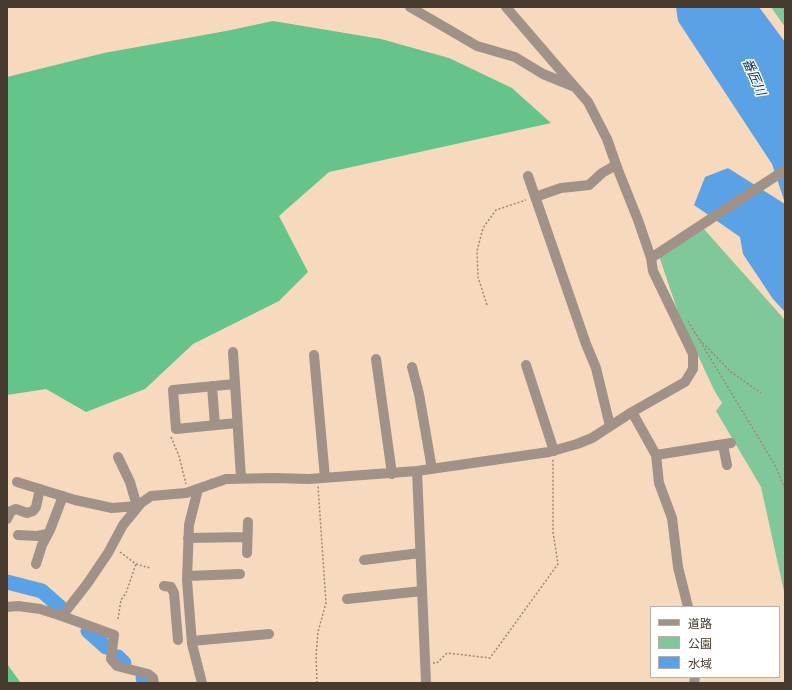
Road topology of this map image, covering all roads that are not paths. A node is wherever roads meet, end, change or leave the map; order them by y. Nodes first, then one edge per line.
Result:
1 (410, 7) edge
2 (506, 7) edge
3 (575, 87) junction
4 (616, 165) junction
5 (785, 170) edge
6 (528, 176) dead end
7 (535, 197) junction
8 (650, 258) junction
9 (233, 352) dead end
10 (314, 355) dead end
11 (376, 359) dead end
12 (526, 365) dead end
13 (412, 367) dead end
14 (235, 384) junction
15 (212, 386) junction
16 (632, 412) junction
17 (237, 423) junction
18 (215, 425) junction
19 (610, 426) junction
20 (554, 451) junction
21 (656, 454) junction
22 (118, 457) dead end
23 (727, 464) dead end
24 (432, 469) junction
25 (417, 471) junction
26 (392, 474) junction
27 (241, 478) junction
28 (321, 478) junction
29 (17, 482) dead end
30 (40, 489) junction
31 (193, 490) junction
32 (63, 496) junction
33 (139, 504) junction
34 (7, 519) edge
35 (248, 522) dead end
36 (47, 534) junction
37 (18, 535) dead end
38 (247, 537) junction
39 (188, 538) junction
40 (247, 553) dead end
41 (420, 553) junction
42 (364, 560) dead end
43 (36, 564) dead end
44 (240, 574) dead end
45 (187, 576) junction
46 (164, 586) dead end
47 (422, 591) junction
48 (188, 595) junction
49 (174, 597) junction
50 (347, 599) dead end
51 (688, 606) edge
52 (7, 607) edge
53 (62, 616) junction
54 (269, 634) dead end
55 (178, 640) dead end
56 (192, 641) junction
57 (154, 683) edge
58 (202, 683) edge
59 (426, 683) edge

1 - 3 street
2 - 3 street
3 - 4 street
4 - 7 street
4 - 8 street
5 - 8 street
6 - 7 street
7 - 19 street
8 - 16 street
9 - 14 street
10 - 28 street
11 - 26 street
12 - 20 street
13 - 24 street
14 - 15 street
14 - 17 street
15 - 18 street
15 - 18 street
16 - 19 street
16 - 21 street
17 - 18 street
17 - 27 street
19 - 20 street
20 - 24 street
21 - 23 street
21 - 51 street
22 - 33 street
24 - 25 street
25 - 26 street
25 - 41 street
26 - 28 street
27 - 28 street
27 - 31 street
29 - 30 street
30 - 32 street
30 - 34 street
31 - 33 street
31 - 39 street
32 - 33 street
32 - 36 street
33 - 53 street
35 - 38 street
36 - 37 street
36 - 43 street
38 - 39 street
38 - 40 street
39 - 45 street
41 - 42 street
41 - 47 street
44 - 45 street
45 - 48 street
46 - 49 street
47 - 50 street
47 - 59 street
48 - 49 street
48 - 56 street
49 - 55 street
52 - 53 street
53 - 57 street
54 - 56 street
56 - 58 street

